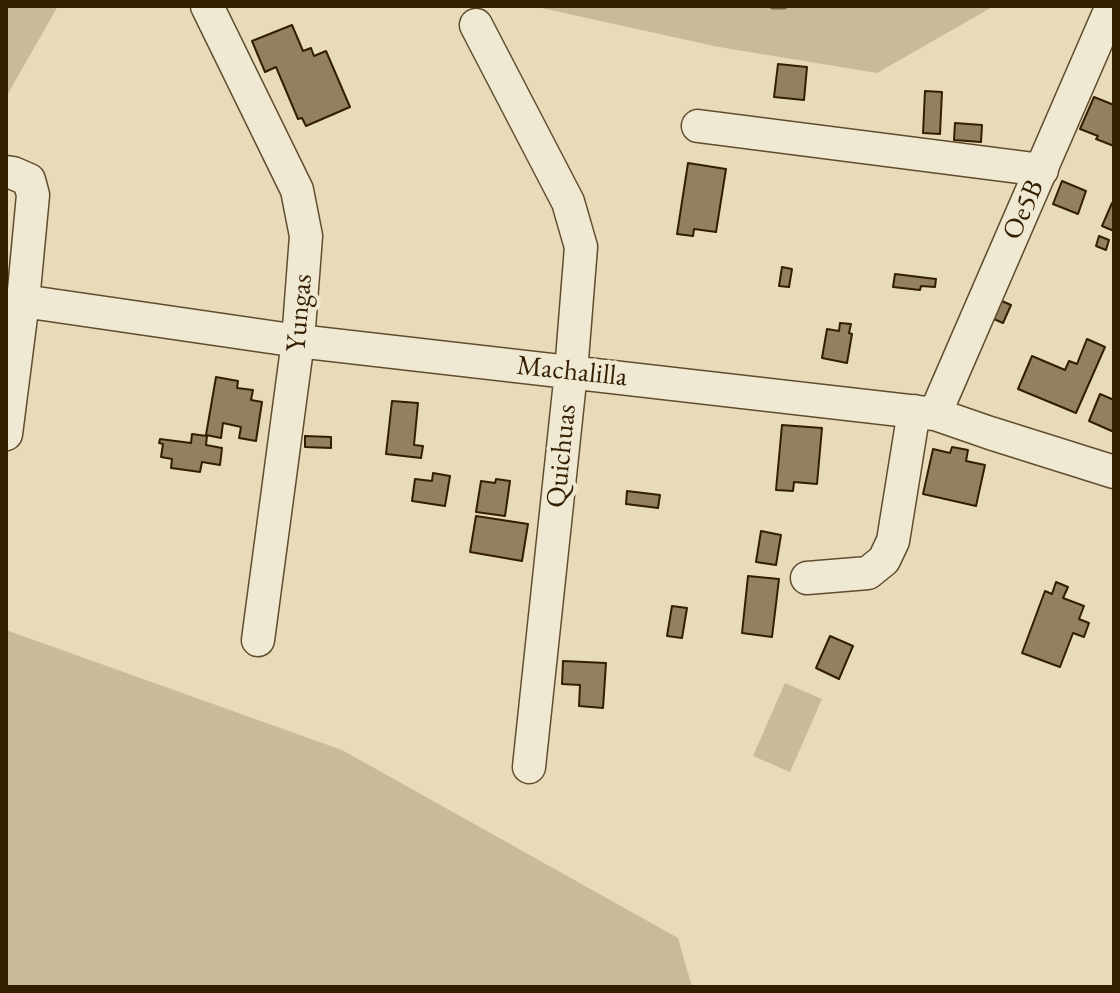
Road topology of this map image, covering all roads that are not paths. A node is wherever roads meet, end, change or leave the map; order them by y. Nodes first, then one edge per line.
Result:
1 (207, 6) edge
2 (1112, 6) edge
3 (476, 25) dead end
4 (698, 126) dead end
5 (1042, 170) junction
6 (6, 172) edge
7 (23, 301) junction
8 (298, 341) junction
9 (571, 372) junction
10 (924, 412) junction
11 (6, 426) edge
12 (1114, 472) edge
13 (807, 578) dead end
14 (258, 640) dead end
15 (529, 767) dead end

1 - 8 street, Yungas
2 - 5 street, Oe5B
3 - 9 street, Quichuas
4 - 5 street
5 - 10 street, Oe5B
6 - 7 street
7 - 8 street, Machalilla
7 - 11 street
8 - 9 street, Machalilla
8 - 14 street, Yungas
9 - 10 street, Machalilla
9 - 15 street, Quichuas
10 - 12 street, Machalilla
10 - 13 street, Oe5B

